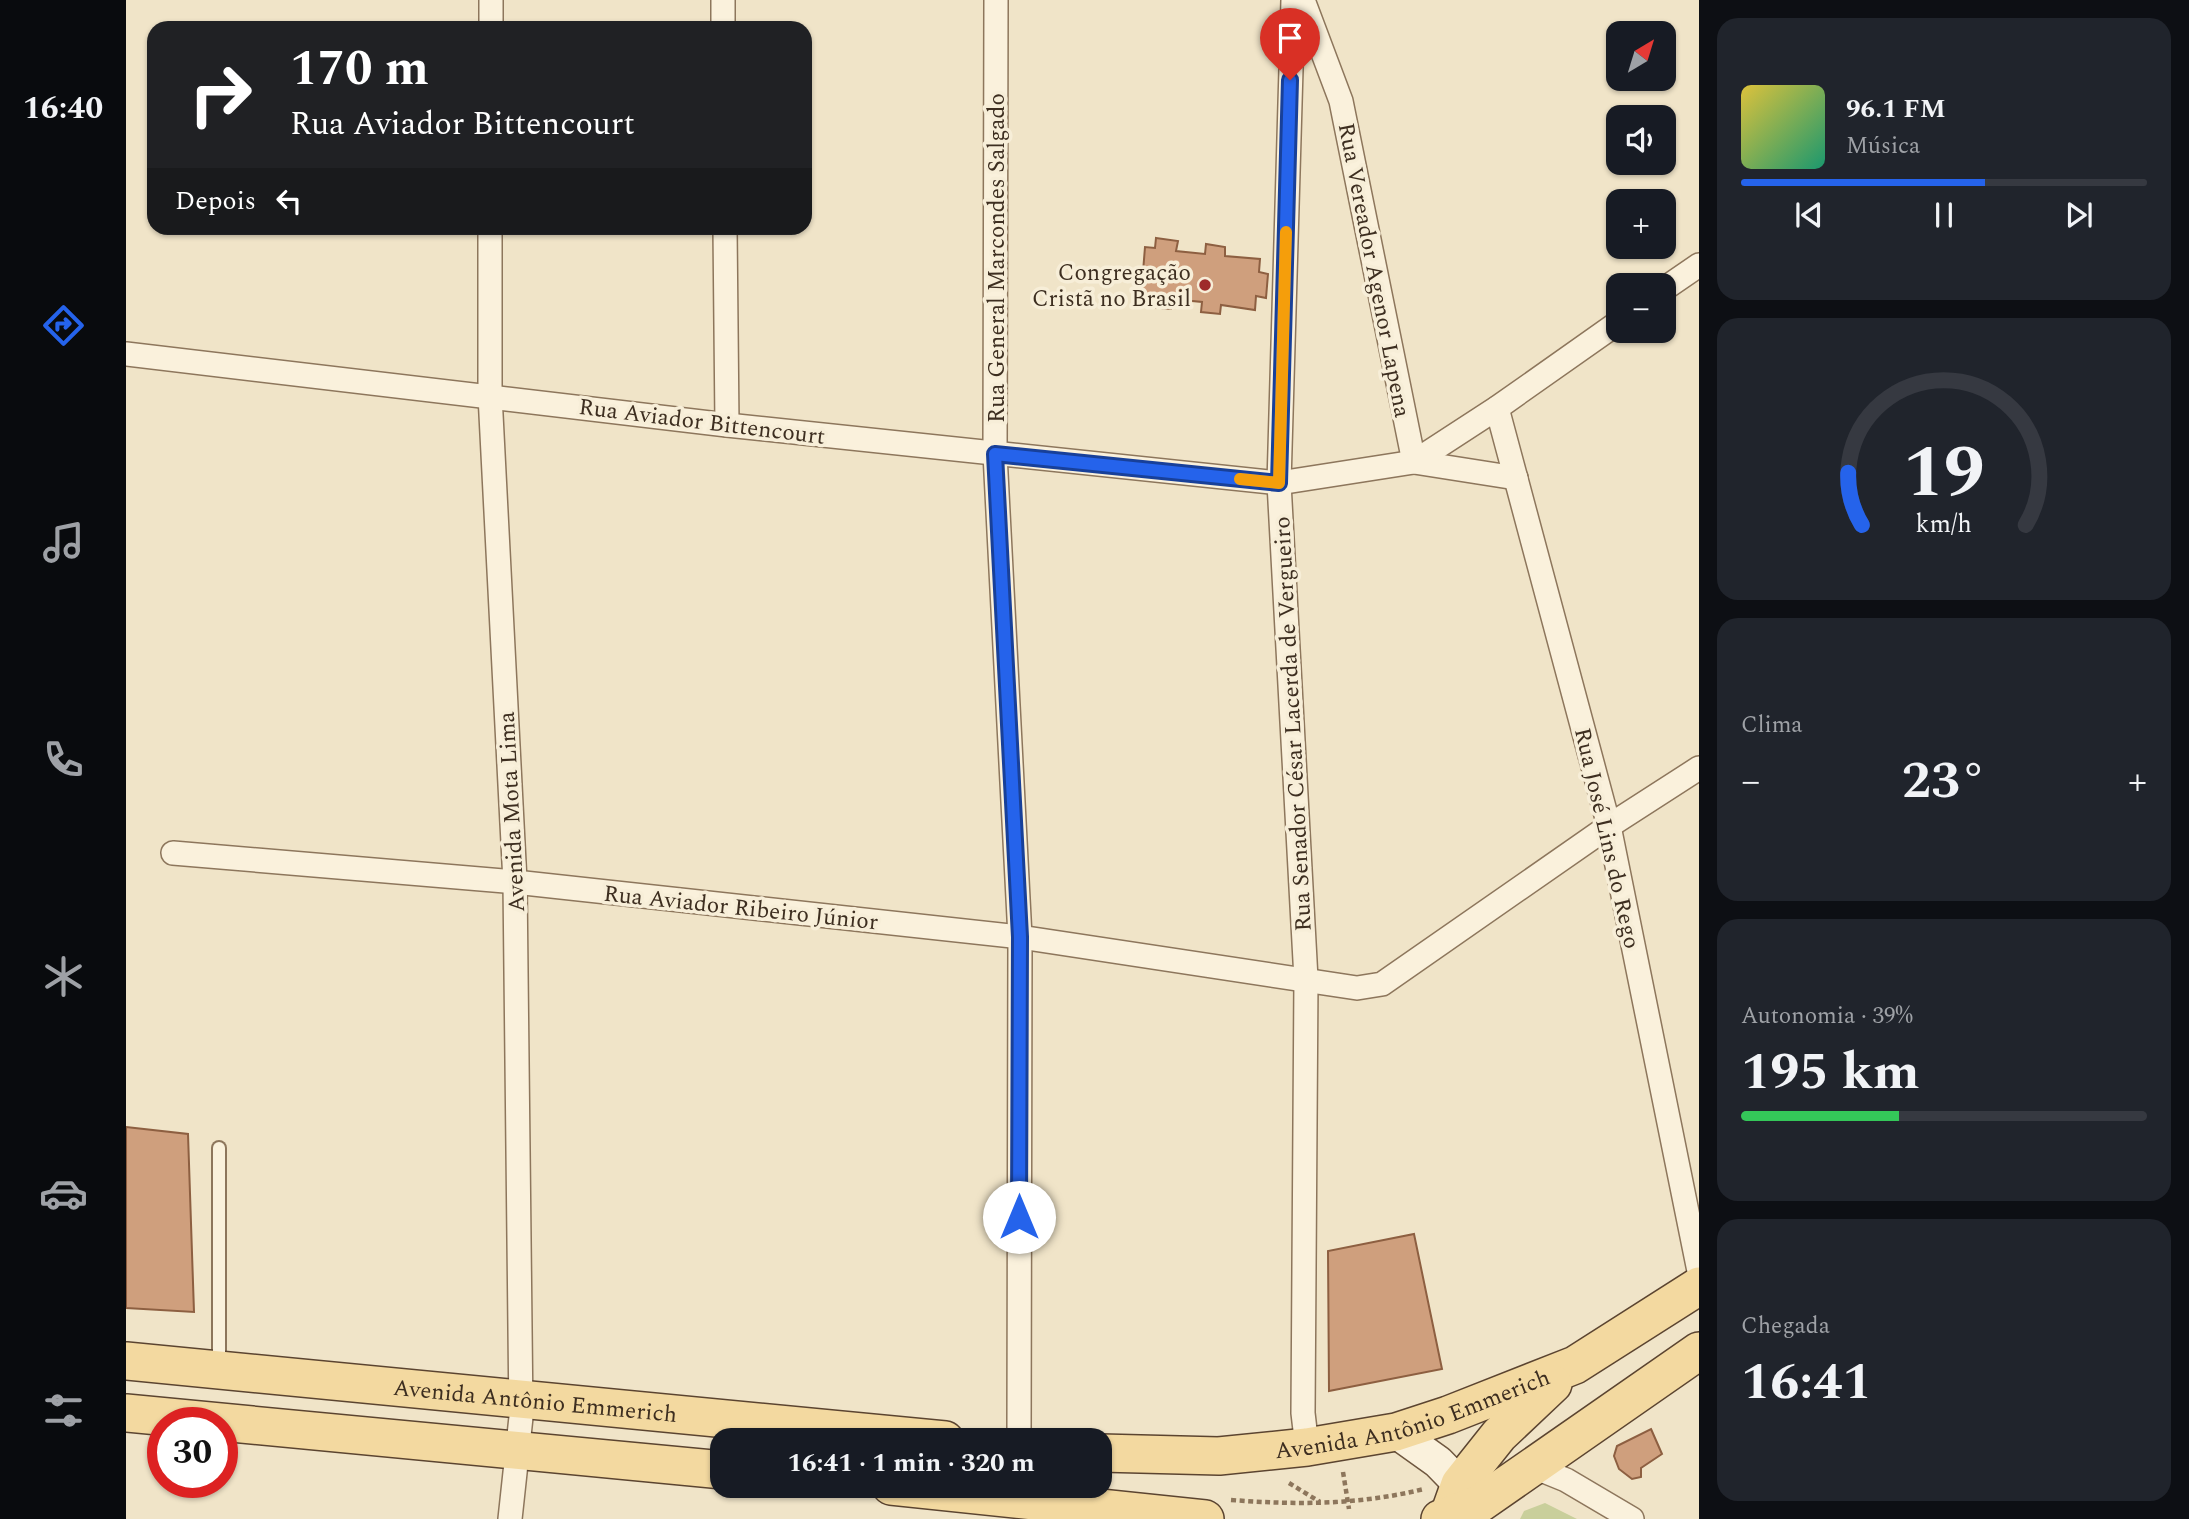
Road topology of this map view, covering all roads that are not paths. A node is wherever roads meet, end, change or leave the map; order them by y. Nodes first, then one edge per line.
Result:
1 (491, 0) edge
2 (723, 0) edge
3 (996, 0) edge
4 (1293, 0) edge
5 (1303, 0) edge
6 (491, 21) edge
7 (723, 21) edge
8 (490, 235) edge
9 (725, 235) edge
10 (1699, 265) edge
11 (1676, 281) edge
12 (1606, 331) edge
13 (126, 354) edge
14 (490, 395) junction
15 (1497, 408) junction
16 (727, 425) junction
17 (995, 454) junction
18 (1414, 462) junction
19 (1516, 478) junction
20 (1279, 483) junction
21 (1699, 768) edge
22 (1609, 826) junction
23 (173, 853) dead end
24 (515, 882) junction
25 (1020, 937) junction
26 (1306, 979) junction
27 (219, 1148) dead end
28 (1699, 1271) edge
29 (1699, 1286) edge
30 (1699, 1350) edge
31 (126, 1362) edge
32 (1575, 1365) junction
33 (219, 1370) junction
34 (521, 1397) junction
35 (126, 1413) edge
36 (827, 1428) edge
37 (1018, 1428) edge
38 (1396, 1432) junction
39 (1499, 1435) junction
40 (518, 1450) junction
41 (1112, 1453) edge
42 (1323, 1453) junction
43 (1534, 1467) junction
44 (710, 1469) edge
45 (958, 1498) edge
46 (1025, 1510) edge
47 (1460, 1510) edge
48 (510, 1519) edge
49 (1205, 1519) edge
50 (1632, 1519) edge

1 - 6 street
2 - 7 street
3 - 17 street, Rua General Marcondes Salgado
4 - 20 street, Rua Senador César Lacerda de Vergueiro
5 - 18 street, Rua Vereador Agenor Lapena
8 - 14 street, Avenida Mota Lima
9 - 16 street
10 - 11 street
12 - 15 street
13 - 14 street, Rua Aviador Bittencourt
14 - 16 street, Rua Aviador Bittencourt
14 - 24 street, Avenida Mota Lima
15 - 18 street
15 - 19 street, Rua José Lins do Rego
16 - 17 street, Rua Aviador Bittencourt
17 - 20 street, Rua Aviador Bittencourt
17 - 25 street, Rua General Marcondes Salgado
18 - 19 street
18 - 20 street, Rua Aviador Bittencourt
19 - 22 street, Rua José Lins do Rego
20 - 26 street, Rua Senador César Lacerda de Vergueiro
21 - 22 street, Rua Aviador Ribeiro Júnior
22 - 26 street, Rua Aviador Ribeiro Júnior
22 - 28 street, Rua José Lins do Rego
23 - 24 street, Rua Aviador Ribeiro Júnior
24 - 25 street, Rua Aviador Ribeiro Júnior
24 - 34 street, Avenida Mota Lima
25 - 26 street, Rua Aviador Ribeiro Júnior
25 - 37 street, Rua General Marcondes Salgado
26 - 42 street, Rua Senador César Lacerda de Vergueiro
27 - 33 lane
29 - 32 main road, Avenida Antônio Emmerich
30 - 43 main road
31 - 33 main road, Avenida Antônio Emmerich
32 - 38 main road, Avenida Antônio Emmerich
32 - 39 main road
33 - 34 main road, Avenida Antônio Emmerich
34 - 36 main road, Avenida Antônio Emmerich
34 - 40 street, Avenida Mota Lima
35 - 40 main road
38 - 42 main road, Avenida Antônio Emmerich
38 - 47 main road
39 - 43 main road
39 - 47 main road
40 - 44 main road
40 - 48 street, Avenida Mota Lima
41 - 42 main road, Avenida Antônio Emmerich
43 - 47 main road
43 - 50 street
45 - 46 main road
46 - 49 main road

